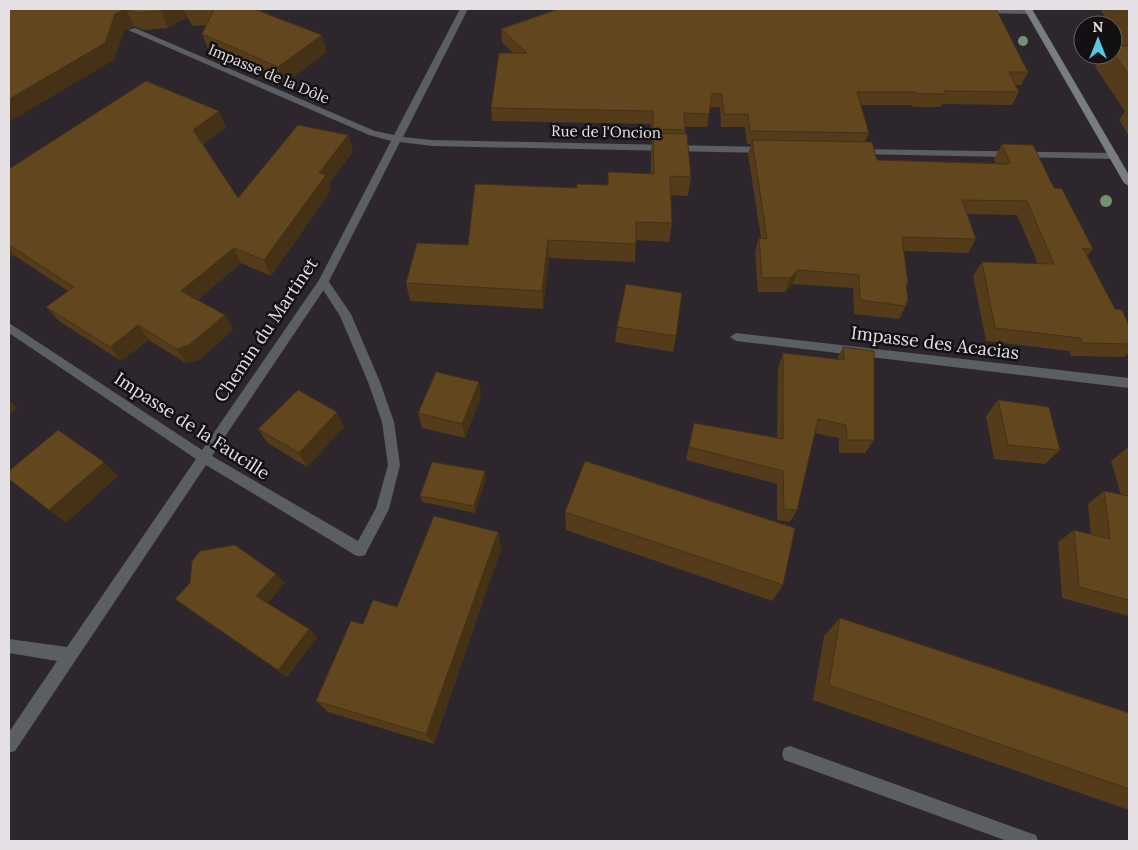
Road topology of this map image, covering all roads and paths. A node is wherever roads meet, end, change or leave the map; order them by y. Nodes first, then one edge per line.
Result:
1 (464, 9) edge
2 (1029, 10) edge
3 (974, 11) edge
4 (132, 30) edge
5 (397, 139) junction
6 (780, 150) edge
7 (850, 151) edge
8 (1114, 156) junction
9 (1129, 183) edge
10 (323, 282) junction
11 (9, 327) edge
12 (736, 337) dead end
13 (1129, 384) edge
14 (203, 457) junction
15 (9, 646) edge
16 (69, 655) junction
17 (9, 744) edge
18 (790, 754) dead end
19 (1030, 841) edge

1 - 5 street, Chemin du Martinet
2 - 3 street
2 - 8 main road
4 - 5 street, Impasse de la Dôle
5 - 6 street, Rue de l'Oncion
5 - 10 street, Chemin du Martinet
7 - 8 street
8 - 9 main road
10 - 14 street, Chemin du Martinet
10 - 14 street, Impasse de la Faucille
11 - 14 street, Impasse de la Faucille
12 - 13 street, Impasse des Acacias
14 - 16 street, Chemin du Martinet
15 - 16 street
16 - 17 street, Chemin du Martinet
18 - 19 street

